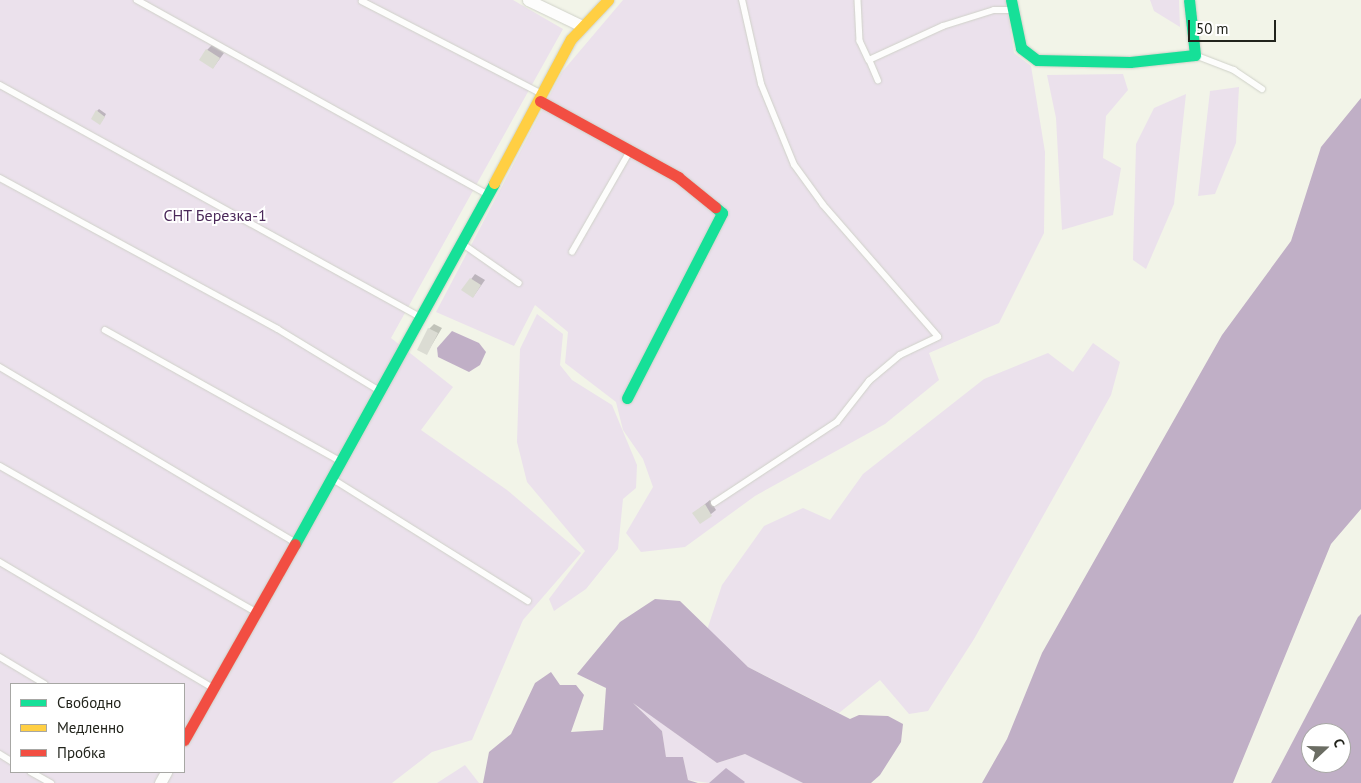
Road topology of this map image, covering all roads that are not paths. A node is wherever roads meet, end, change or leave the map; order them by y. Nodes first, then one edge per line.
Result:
1 (137, 0) edge
2 (528, 0) edge
3 (608, 0) edge
4 (742, 0) edge
5 (858, 0) edge
6 (1189, 0) edge
7 (362, 1) edge
8 (1011, 5) edge
9 (582, 26) junction
10 (1195, 55) junction
11 (869, 60) junction
12 (878, 81) dead end
13 (0, 85) edge
14 (1262, 89) dead end
15 (541, 98) junction
16 (632, 149) junction
17 (0, 178) edge
18 (488, 195) junction
19 (462, 243) junction
20 (572, 252) dead end
21 (519, 283) dead end
22 (421, 317) junction
23 (105, 330) dead end
24 (0, 367) edge
25 (381, 392) junction
26 (627, 398) dead end
27 (342, 462) junction
28 (0, 466) edge
29 (332, 479) junction
30 (714, 503) dead end
31 (293, 541) junction
32 (0, 562) edge
33 (528, 601) dead end
34 (254, 611) junction
35 (0, 657) edge
36 (43, 683) edge
37 (212, 688) junction
38 (185, 738) edge
39 (32, 773) edge
40 (51, 783) edge

1 - 18 lane
2 - 9 street
3 - 9 street
4 - 30 lane
5 - 11 lane
6 - 10 street
7 - 15 lane
8 - 10 street
8 - 11 lane
9 - 15 street
10 - 14 lane
11 - 12 lane
13 - 22 lane
15 - 16 street
15 - 18 street
16 - 20 lane
16 - 26 street
17 - 25 lane
18 - 19 street
19 - 21 lane
19 - 22 street
22 - 25 street
23 - 27 lane
24 - 31 lane
25 - 27 street
27 - 29 street
28 - 34 lane
29 - 31 street
29 - 33 lane
31 - 34 street
32 - 37 lane
34 - 37 street
35 - 36 lane
37 - 38 street
39 - 40 lane

